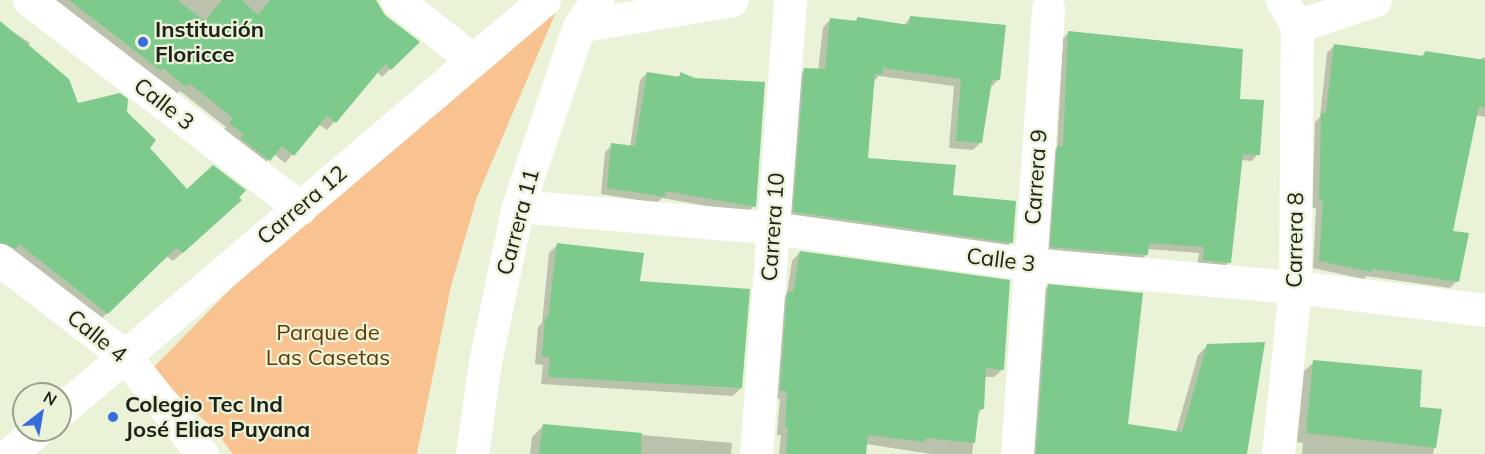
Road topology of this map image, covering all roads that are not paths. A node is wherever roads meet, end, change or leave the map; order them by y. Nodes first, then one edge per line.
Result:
1 (29, 0) edge
2 (397, 0) edge
3 (544, 0) edge
4 (732, 0) edge
5 (790, 0) edge
6 (1375, 0) edge
7 (1053, 3) edge
8 (588, 13) edge
9 (1289, 13) edge
10 (473, 60) junction
11 (518, 206) junction
12 (300, 207) junction
13 (773, 228) junction
14 (0, 260) edge
15 (1030, 264) junction
16 (1295, 287) junction
17 (1485, 310) edge
18 (125, 356) junction
19 (72, 401) edge
20 (24, 442) edge
21 (9, 454) edge
22 (202, 454) edge
23 (472, 454) edge
24 (756, 454) edge
25 (1017, 454) edge
26 (1278, 454) edge

1 - 12 street, Calle 3
2 - 10 street
3 - 10 street, Carrera 12
4 - 8 street
5 - 13 street, Carrera 10
6 - 9 street
7 - 15 street, Carrera 9
8 - 11 street, Carrera 11
9 - 16 street, Carrera 8
10 - 12 street, Carrera 12
11 - 13 street, Calle 3
11 - 23 street, Carrera 11
12 - 18 street, Carrera 12
13 - 15 street, Calle 3
13 - 24 street, Carrera 10
14 - 18 street, Calle 4
15 - 16 street, Calle 3
15 - 25 street, Carrera 9
16 - 17 street, Calle 3
16 - 26 street, Carrera 8
18 - 19 street, Carrera 12
18 - 22 street, Calle 4
20 - 21 street

